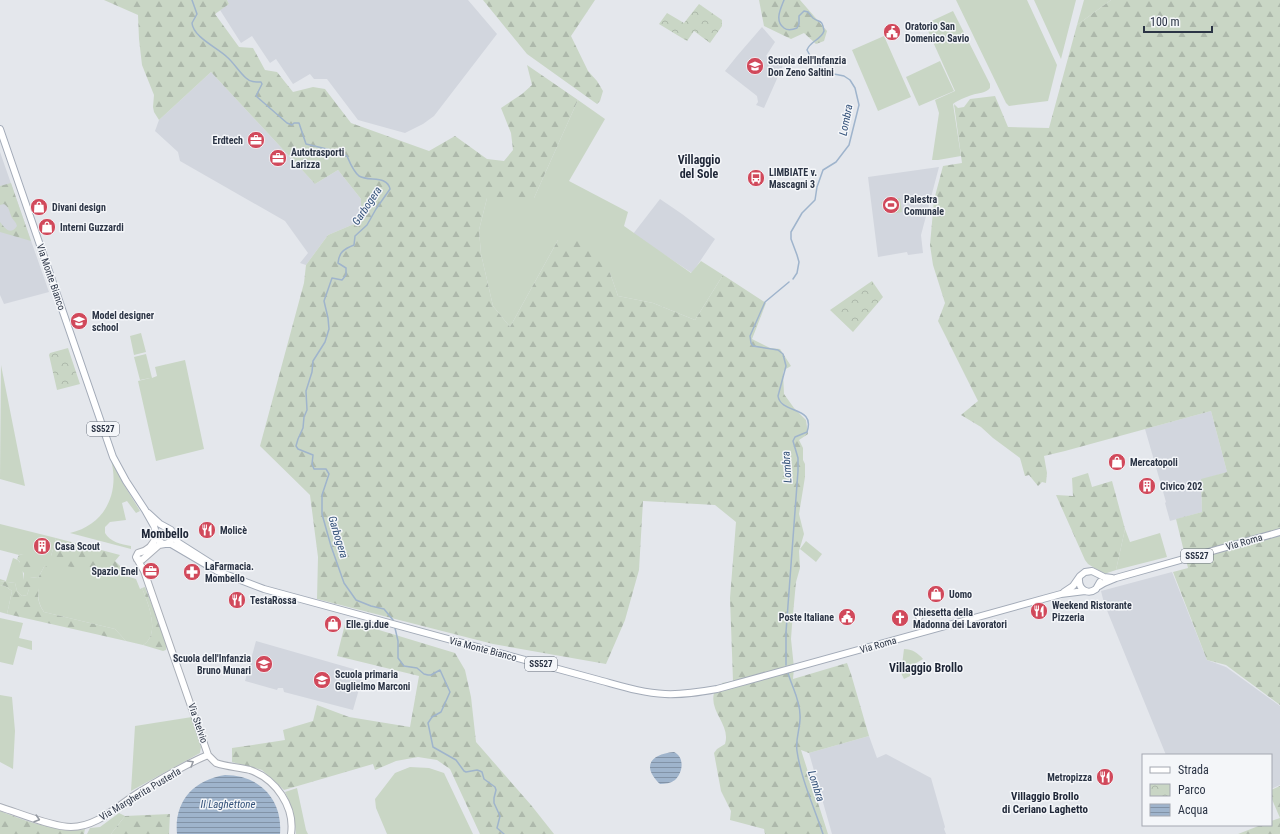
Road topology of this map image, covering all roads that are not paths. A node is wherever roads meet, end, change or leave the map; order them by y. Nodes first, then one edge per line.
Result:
1 (0, 129) edge
2 (145, 510) junction
3 (166, 527) junction
4 (1280, 532) edge
5 (173, 534) junction
6 (156, 535) junction
7 (166, 544) junction
8 (148, 555) junction
9 (137, 559) junction
10 (144, 571) junction
11 (227, 574) junction
12 (1097, 574) junction
13 (1116, 578) junction
14 (1079, 580) junction
15 (1099, 586) junction
16 (1085, 591) junction
17 (1061, 594) junction
18 (788, 670) joint
19 (208, 755) junction
20 (0, 807) edge
21 (291, 834) edge

1 - 2 main road, Via Monte Bianco / SS527
2 - 3 main road, Via Monte Bianco
2 - 6 main road, Via Monte Bianco
3 - 5 main road
3 - 6 main road
4 - 13 main road, Via Roma / SS527
5 - 7 main road
5 - 11 main road, Via Monte Bianco
6 - 7 main road
6 - 9 main road
7 - 8 main road
7 - 11 main road, Via Monte Bianco
8 - 9 main road
8 - 10 main road
9 - 10 main road, Via Stelvio
10 - 19 main road, Via Stelvio
11 - 18 main road, Via Monte Bianco / SS527
12 - 13 main road, Via Roma / SS527
12 - 14 main road, SS527
12 - 15 main road
13 - 15 main road, Via Roma / SS527
14 - 16 main road
14 - 17 main road, Via Roma / SS527
15 - 16 main road, SS527
16 - 17 main road, Via Roma / SS527
17 - 18 main road, Via Roma / SS527
20 -> 19 main road, Via Margherita Pusterla
19 - 21 main road, Via Stelvio

